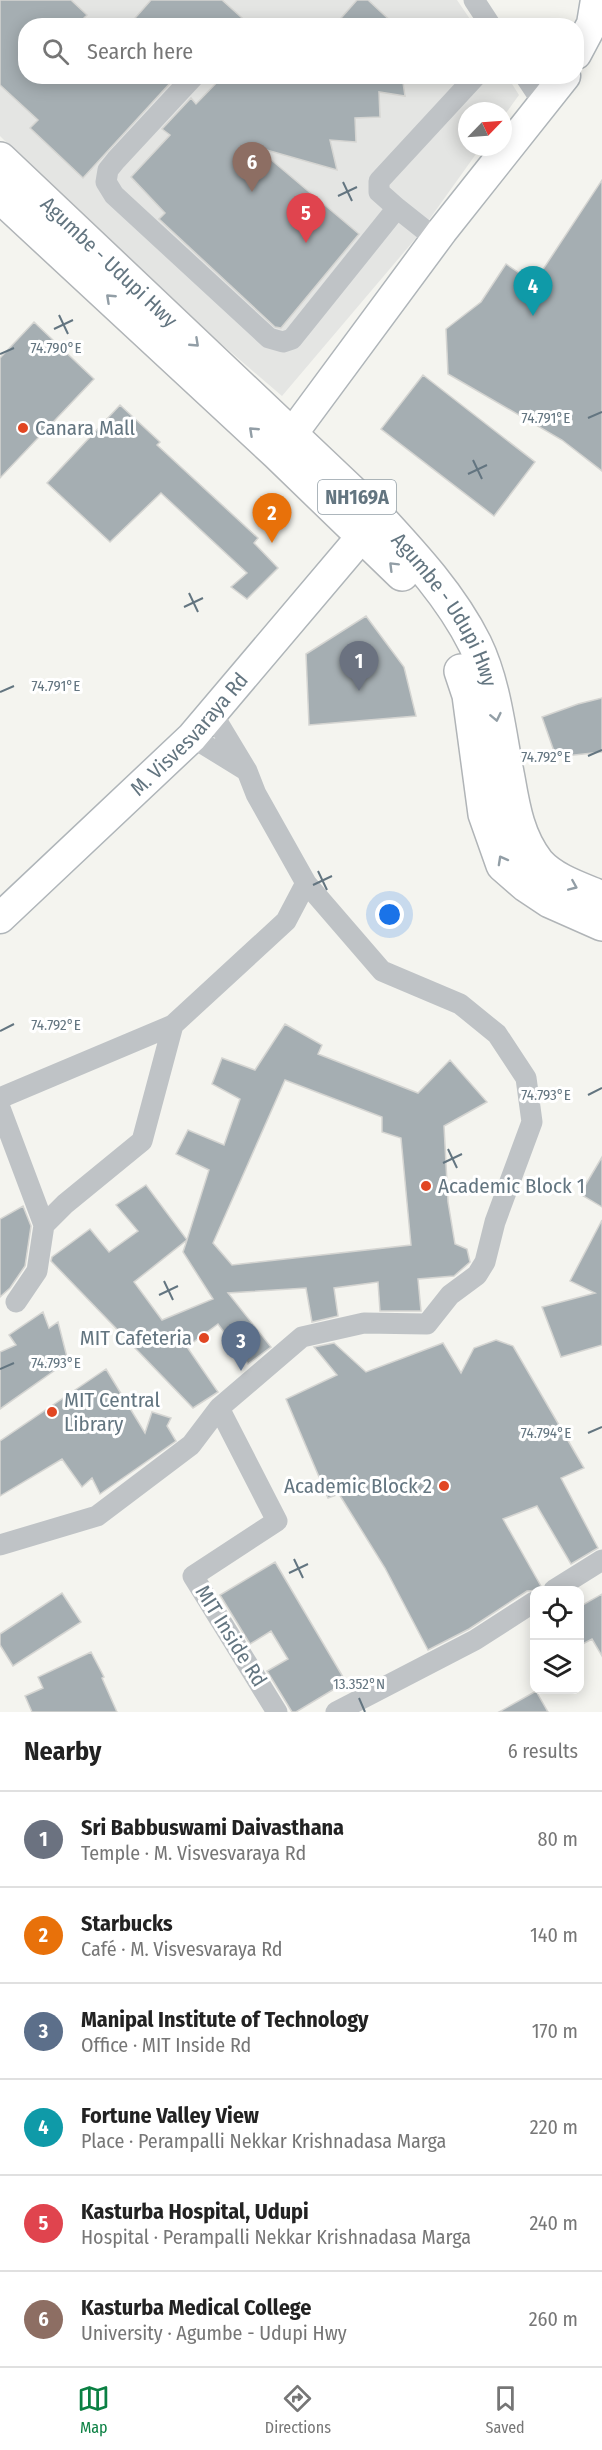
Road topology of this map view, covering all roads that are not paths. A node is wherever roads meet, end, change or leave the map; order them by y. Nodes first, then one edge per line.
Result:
1 (474, 0) edge
2 (596, 0) edge
3 (486, 18) edge
4 (584, 39) edge
5 (187, 84) edge
6 (469, 84) edge
7 (530, 84) edge
8 (558, 84) edge
9 (543, 103) junction
10 (0, 159) edge
11 (0, 196) edge
12 (397, 208) junction
13 (436, 239) junction
14 (292, 434) junction
15 (371, 526) junction
16 (212, 713) junction
17 (192, 737) junction
18 (247, 771) junction
19 (306, 883) junction
20 (602, 898) edge
21 (0, 918) edge
22 (602, 924) edge
23 (173, 1025) junction
24 (0, 1098) edge
25 (0, 1108) edge
26 (44, 1225) junction
27 (16, 1302) dead end
28 (219, 1408) junction
29 (0, 1545) edge
30 (602, 1560) edge
31 (560, 1586) edge
32 (530, 1605) edge
33 (277, 1712) edge
34 (336, 1712) edge

1 - 3 street
2 - 4 street
5 - 12 street
6 - 12 street
7 - 9 street
8 - 9 street
9 - 13 street
10 -> 14 highway, Agumbe - Udupi Hwy / NH169A
15 -> 11 highway, Agumbe - Udupi Hwy / NH169A
12 - 13 street
13 - 14 street
14 - 15 highway, Agumbe - Udupi Hwy / NH169A
15 - 16 street, M. Visvesvaraya Rd
15 -> 20 highway, Agumbe - Udupi Hwy / NH169A
22 -> 15 highway, Agumbe - Udupi Hwy / NH169A
16 - 17 street, M. Visvesvaraya Rd
16 - 18 street
17 - 18 street
17 - 21 street, M. Visvesvaraya Rd
18 - 19 street
19 - 23 street
19 - 28 street
23 - 24 street
23 - 26 street
25 - 26 street
26 - 27 street
28 - 29 street
28 - 33 street, MIT Inside Rd
30 - 31 street
32 - 34 street

